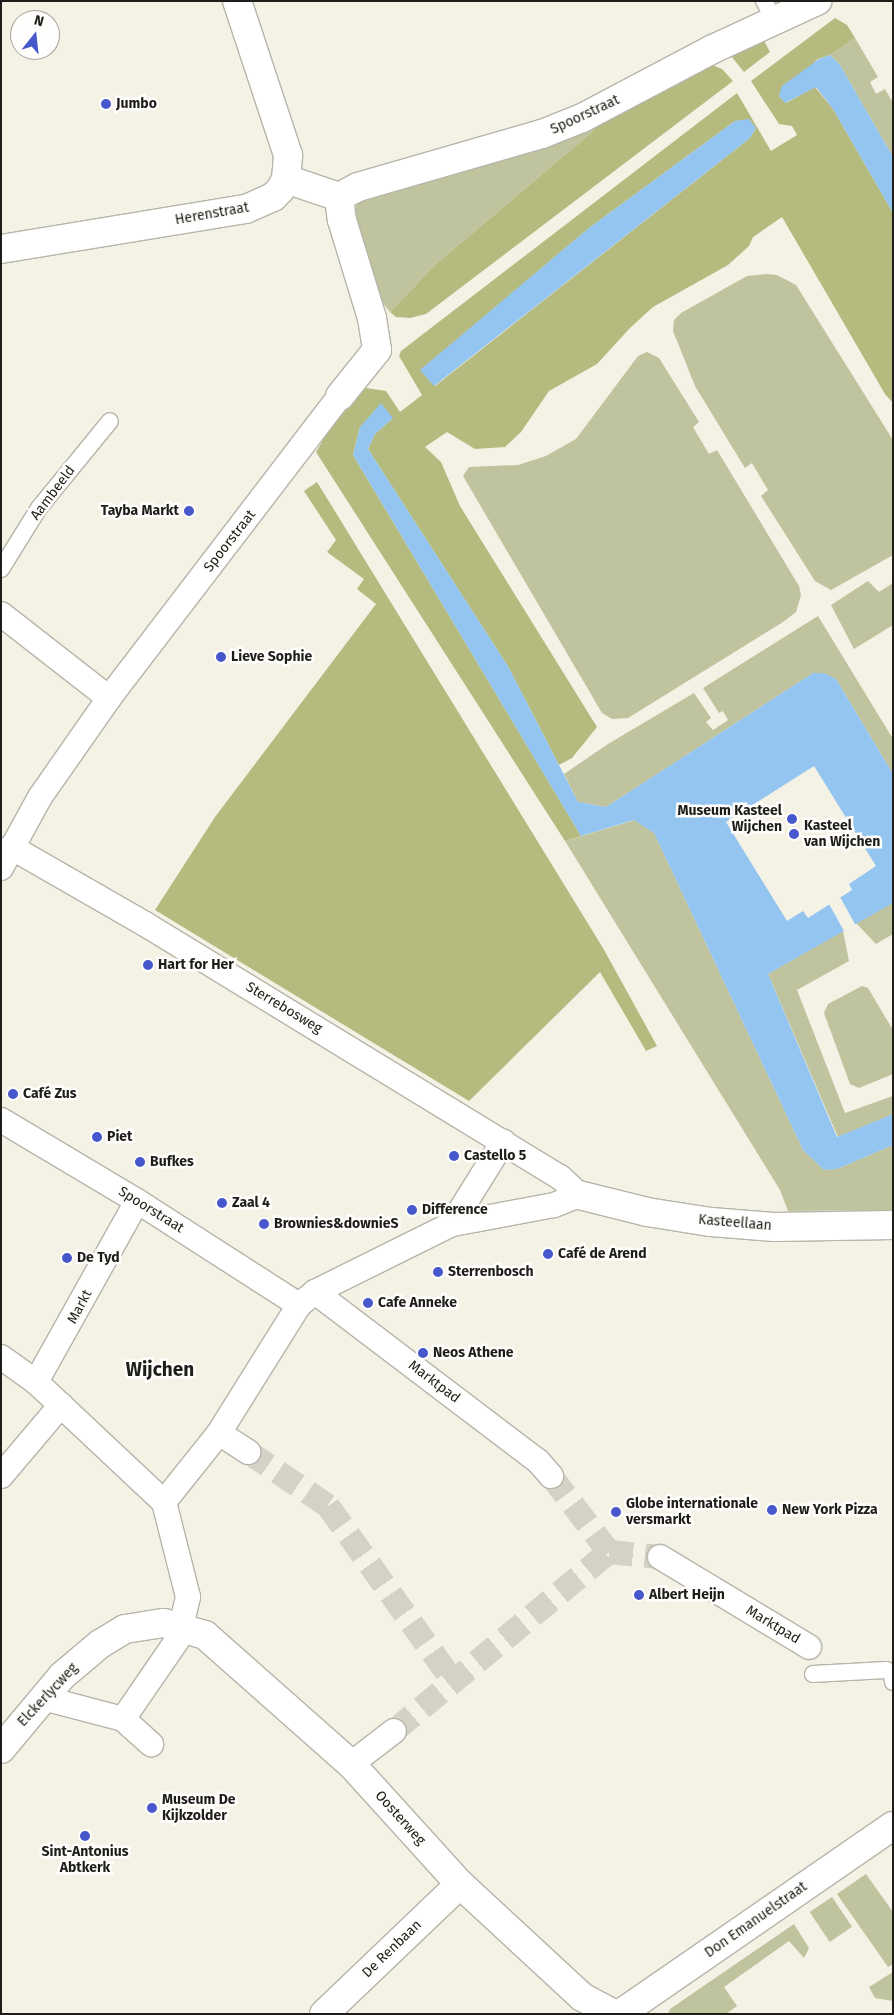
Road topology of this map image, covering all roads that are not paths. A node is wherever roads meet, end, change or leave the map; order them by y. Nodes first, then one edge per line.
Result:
1 (237, 1) edge
2 (817, 1) edge
3 (769, 10) edge
4 (286, 179) junction
5 (339, 197) junction
6 (1, 248) edge
7 (340, 396) joint
8 (110, 421) dead end
9 (1, 570) edge
10 (1, 614) edge
11 (109, 698) junction
12 (4, 862) edge
13 (1, 1120) edge
14 (503, 1142) junction
15 (579, 1195) junction
16 (137, 1201) junction
17 (452, 1224) junction
18 (893, 1225) edge
19 (307, 1298) junction
20 (1, 1357) edge
21 (36, 1382) junction
22 (61, 1405) junction
23 (219, 1433) junction
24 (248, 1452) tunnel mouth
25 (1, 1476) edge
26 (551, 1476) tunnel mouth
27 (164, 1502) junction
28 (660, 1557) tunnel mouth
29 (183, 1626) junction
30 (809, 1647) dead end
31 (813, 1674) dead end
32 (893, 1682) edge
33 (43, 1698) junction
34 (123, 1719) junction
35 (394, 1731) tunnel mouth
36 (150, 1744) dead end
37 (1, 1749) edge
38 (351, 1764) junction
39 (892, 1827) edge
40 (460, 1884) junction
41 (324, 2014) edge
42 (614, 2014) edge
43 (620, 2014) edge

1 - 4 street
2 - 3 street, Spoorstraat
3 - 5 street, Spoorstraat
4 - 5 street
4 - 6 street, Herenstraat
5 - 7 street, Spoorstraat
7 - 11 street, Spoorstraat
8 - 9 lane, Aambeeld
10 - 11 street
11 - 12 street, Spoorstraat
12 - 14 street, Sterrebosweg
13 - 16 street, Spoorstraat
14 - 15 street
14 - 17 street
15 - 17 street
15 - 18 street, Kasteellaan
16 - 19 street, Spoorstraat
16 - 21 street, Markt
17 - 19 street
19 - 23 street
19 - 26 street, Marktpad
20 - 21 street
21 - 22 street
22 - 25 street
22 - 27 street
23 - 24 street
23 - 27 street
27 - 29 street
28 - 30 street, Marktpad
29 - 33 street, Elckerlycweg
29 - 34 street
29 - 38 street, Oosterweg
31 - 32 lane
33 - 34 street
33 - 37 street, Elckerlycweg
34 - 36 street
35 - 38 street
38 - 40 street, Oosterweg
39 - 43 street, Don Emanuelstraat
40 - 41 street, De Renbaan
40 - 42 street, Oosterweg

